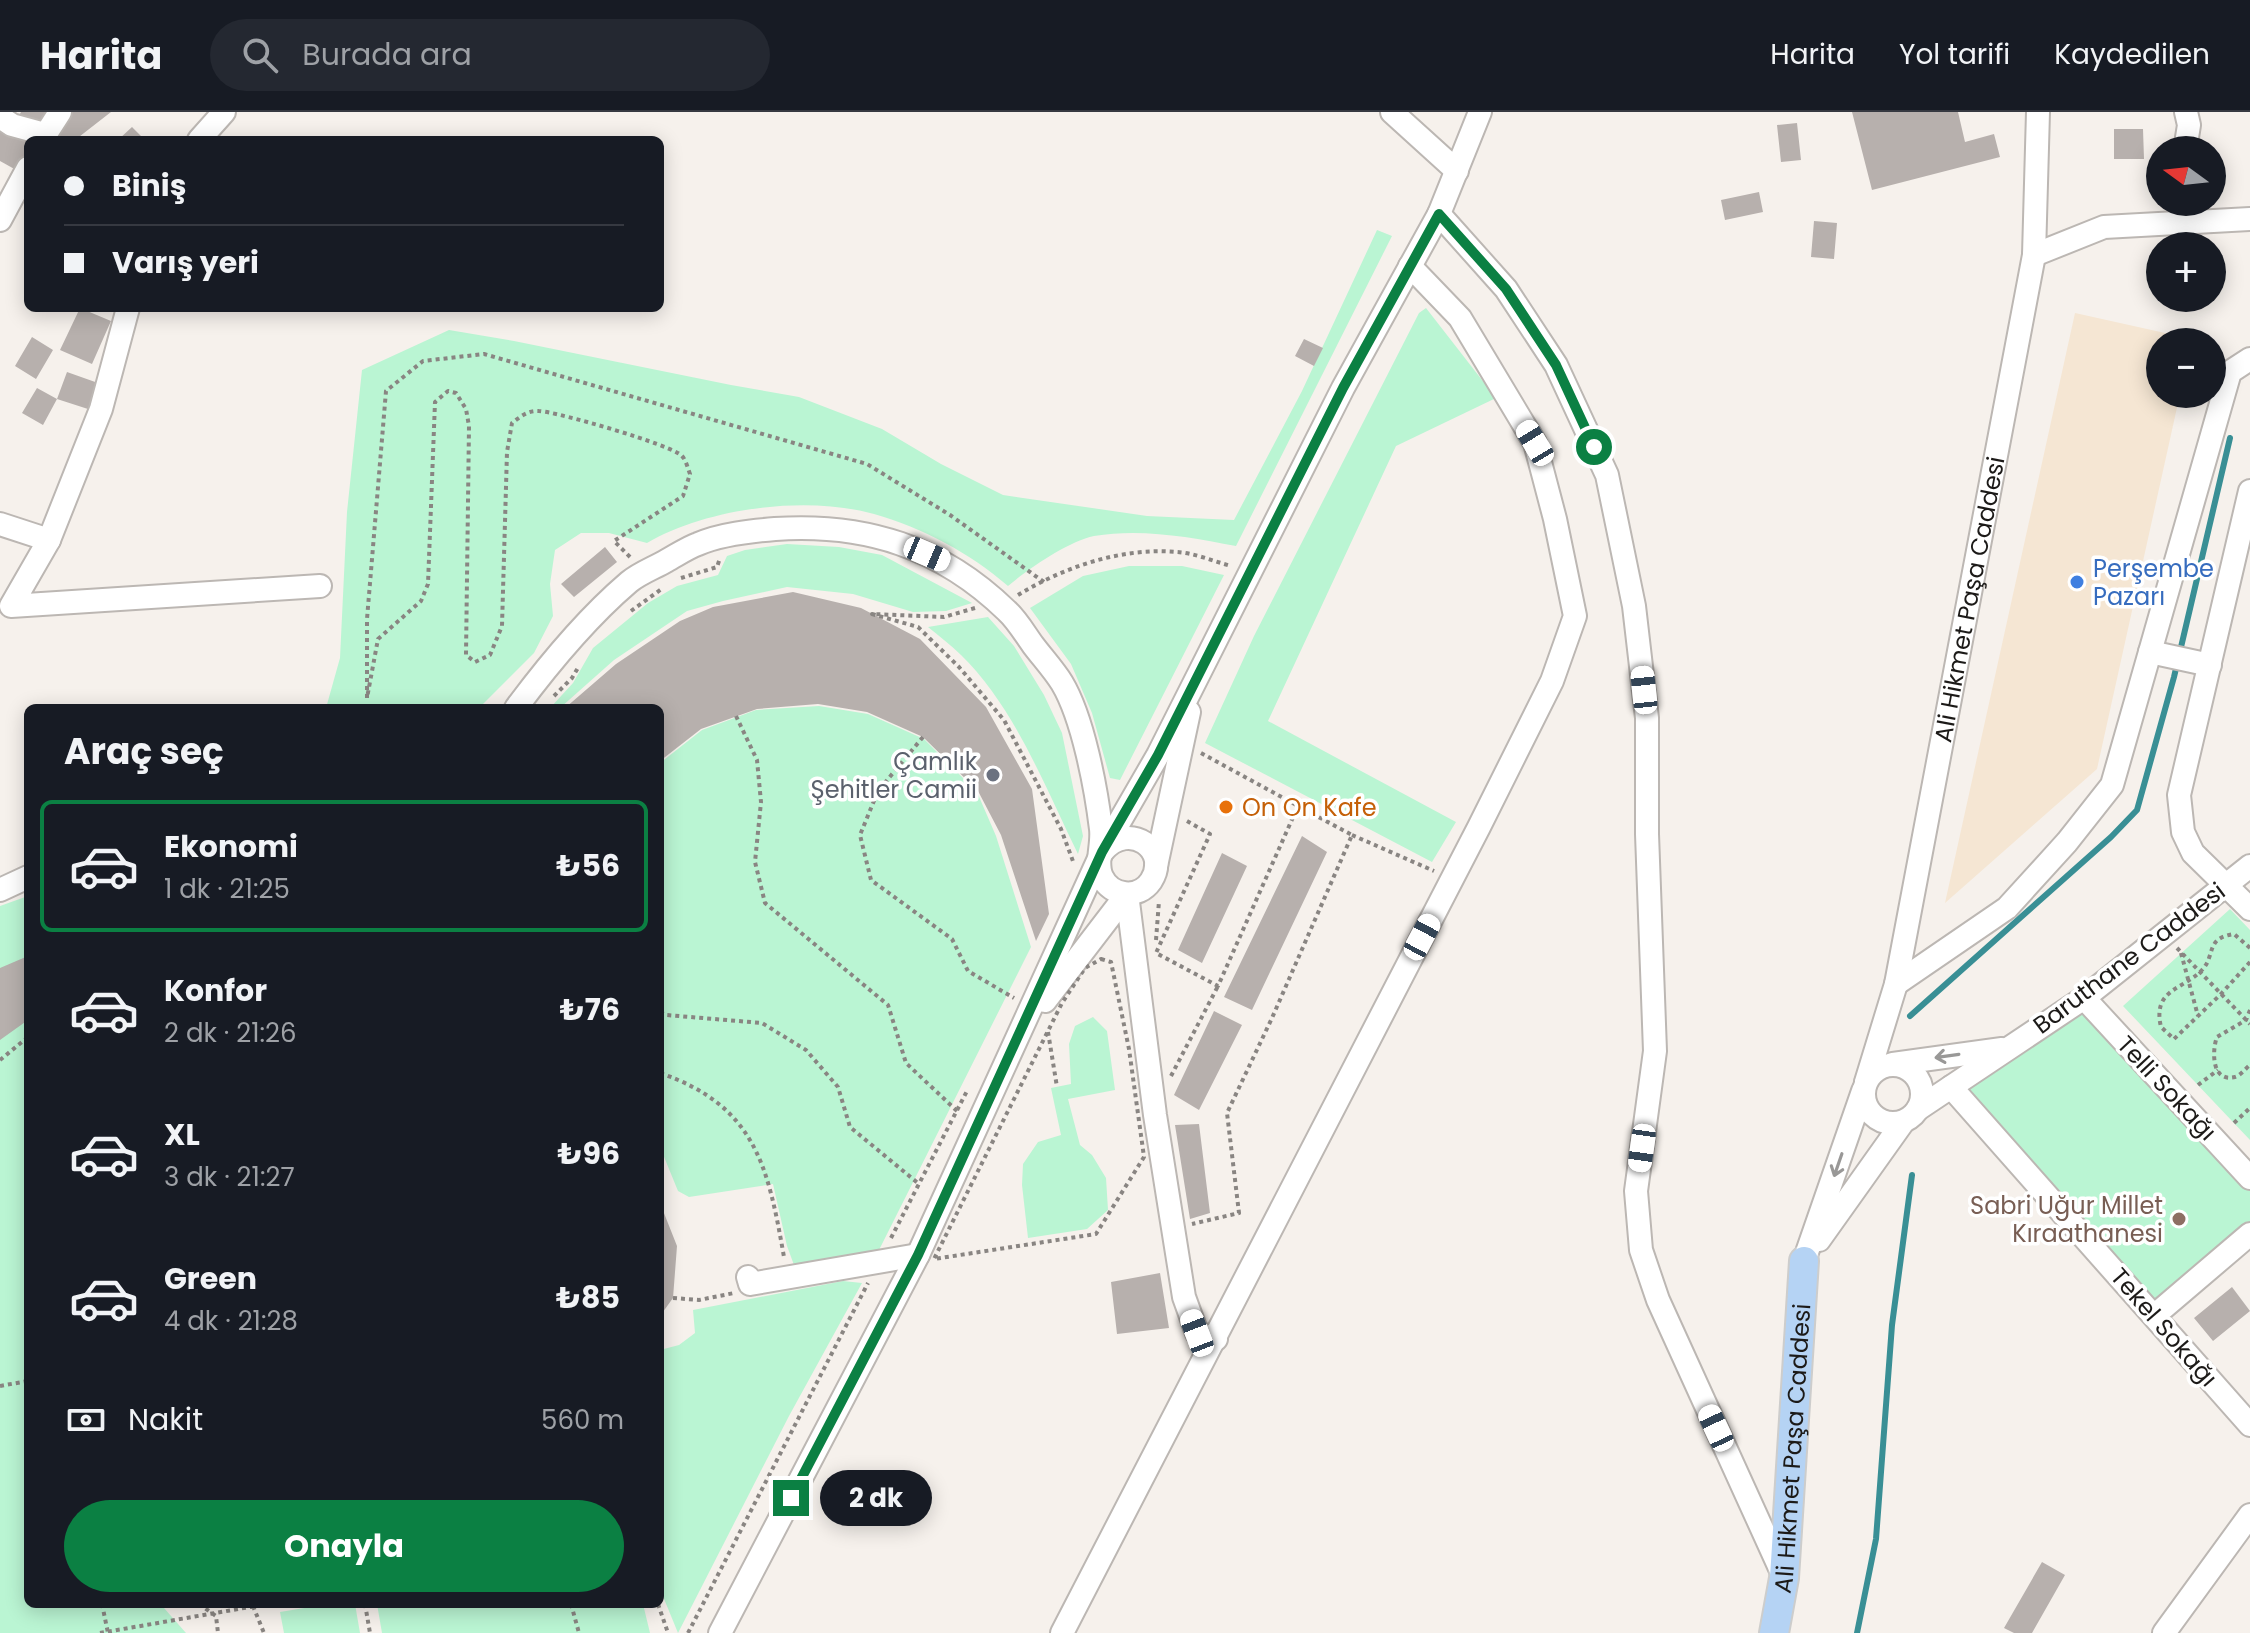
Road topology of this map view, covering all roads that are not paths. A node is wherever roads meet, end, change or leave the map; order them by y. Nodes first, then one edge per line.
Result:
1 (60, 112) edge
2 (224, 112) edge
3 (1392, 112) edge
4 (1480, 112) edge
5 (2038, 112) edge
6 (2186, 112) edge
7 (0, 117) edge
8 (41, 136) edge
9 (45, 136) edge
10 (203, 136) edge
11 (2187, 136) edge
12 (1457, 171) junction
13 (24, 175) edge
14 (1439, 214) junction
15 (2156, 216) edge
16 (2218, 216) edge
17 (2250, 219) edge
18 (0, 220) edge
19 (2034, 255) junction
20 (1410, 266) junction
21 (127, 312) edge
22 (2250, 359) edge
23 (2250, 494) edge
24 (0, 524) edge
25 (49, 540) junction
26 (320, 586) dead end
27 (2150, 652) junction
28 (2210, 665) junction
29 (1196, 679) junction
30 (519, 704) edge
31 (1102, 852) junction
32 (2250, 866) edge
33 (24, 879) edge
34 (1158, 879) junction
35 (2227, 886) junction
36 (0, 890) edge
37 (1127, 894) junction
38 (2250, 909) edge
39 (1896, 984) junction
40 (2084, 998) junction
41 (1029, 1018) junction
42 (2007, 1048) junction
43 (1888, 1064) junction
44 (1864, 1086) junction
45 (1951, 1087) junction
46 (1910, 1115) junction
47 (2250, 1178) edge
48 (2250, 1234) edge
49 (918, 1255) junction
50 (1804, 1261) junction
51 (746, 1284) road end
52 (2155, 1315) junction
53 (1216, 1339) junction
54 (2250, 1425) edge
55 (2250, 1515) edge
56 (1784, 1578) junction
57 (720, 1633) edge
58 (1062, 1633) edge
59 (1774, 1633) edge
60 (2164, 1633) edge

1 - 9 street
2 - 10 street
3 - 12 street
4 - 12 street
5 - 19 street, Ali Hikmet Paşa Caddesi
6 - 11 street
7 - 8 street
12 - 14 street
13 - 18 street
14 - 20 street
14 - 56 street
15 - 19 street
16 - 17 street
19 - 39 street, Ali Hikmet Paşa Caddesi
20 - 29 street
20 - 53 street
21 - 25 street
22 - 27 street
23 - 28 street
24 - 25 street
25 - 26 street
27 - 28 street
27 - 39 street
28 - 35 street
29 - 31 street
29 - 34 street
30 - 31 street
31 - 34 street
31 - 37 street
31 - 41 street
32 - 35 street, Baruthane Caddesi
33 - 36 street
34 - 37 street
35 - 38 street
35 - 40 street, Baruthane Caddesi
37 - 41 street
37 - 53 street
39 - 44 street, Ali Hikmet Paşa Caddesi
40 - 42 street, Baruthane Caddesi
40 - 47 street, Telli Sokağı
41 - 49 street
42 -> 43 street
42 - 45 street, Baruthane Caddesi
43 - 44 street
43 - 46 street
44 - 46 street
44 -> 50 street, Ali Hikmet Paşa Caddesi
45 - 46 street, Baruthane Caddesi
45 - 52 street, Tekel Sokağı
46 - 50 street
48 - 52 street
49 - 51 street
49 - 57 street
50 - 56 main road, Ali Hikmet Paşa Caddesi
52 - 54 street, Tekel Sokağı
53 - 58 street
55 - 60 street
56 - 59 main road, Ali Hikmet Paşa Caddesi

